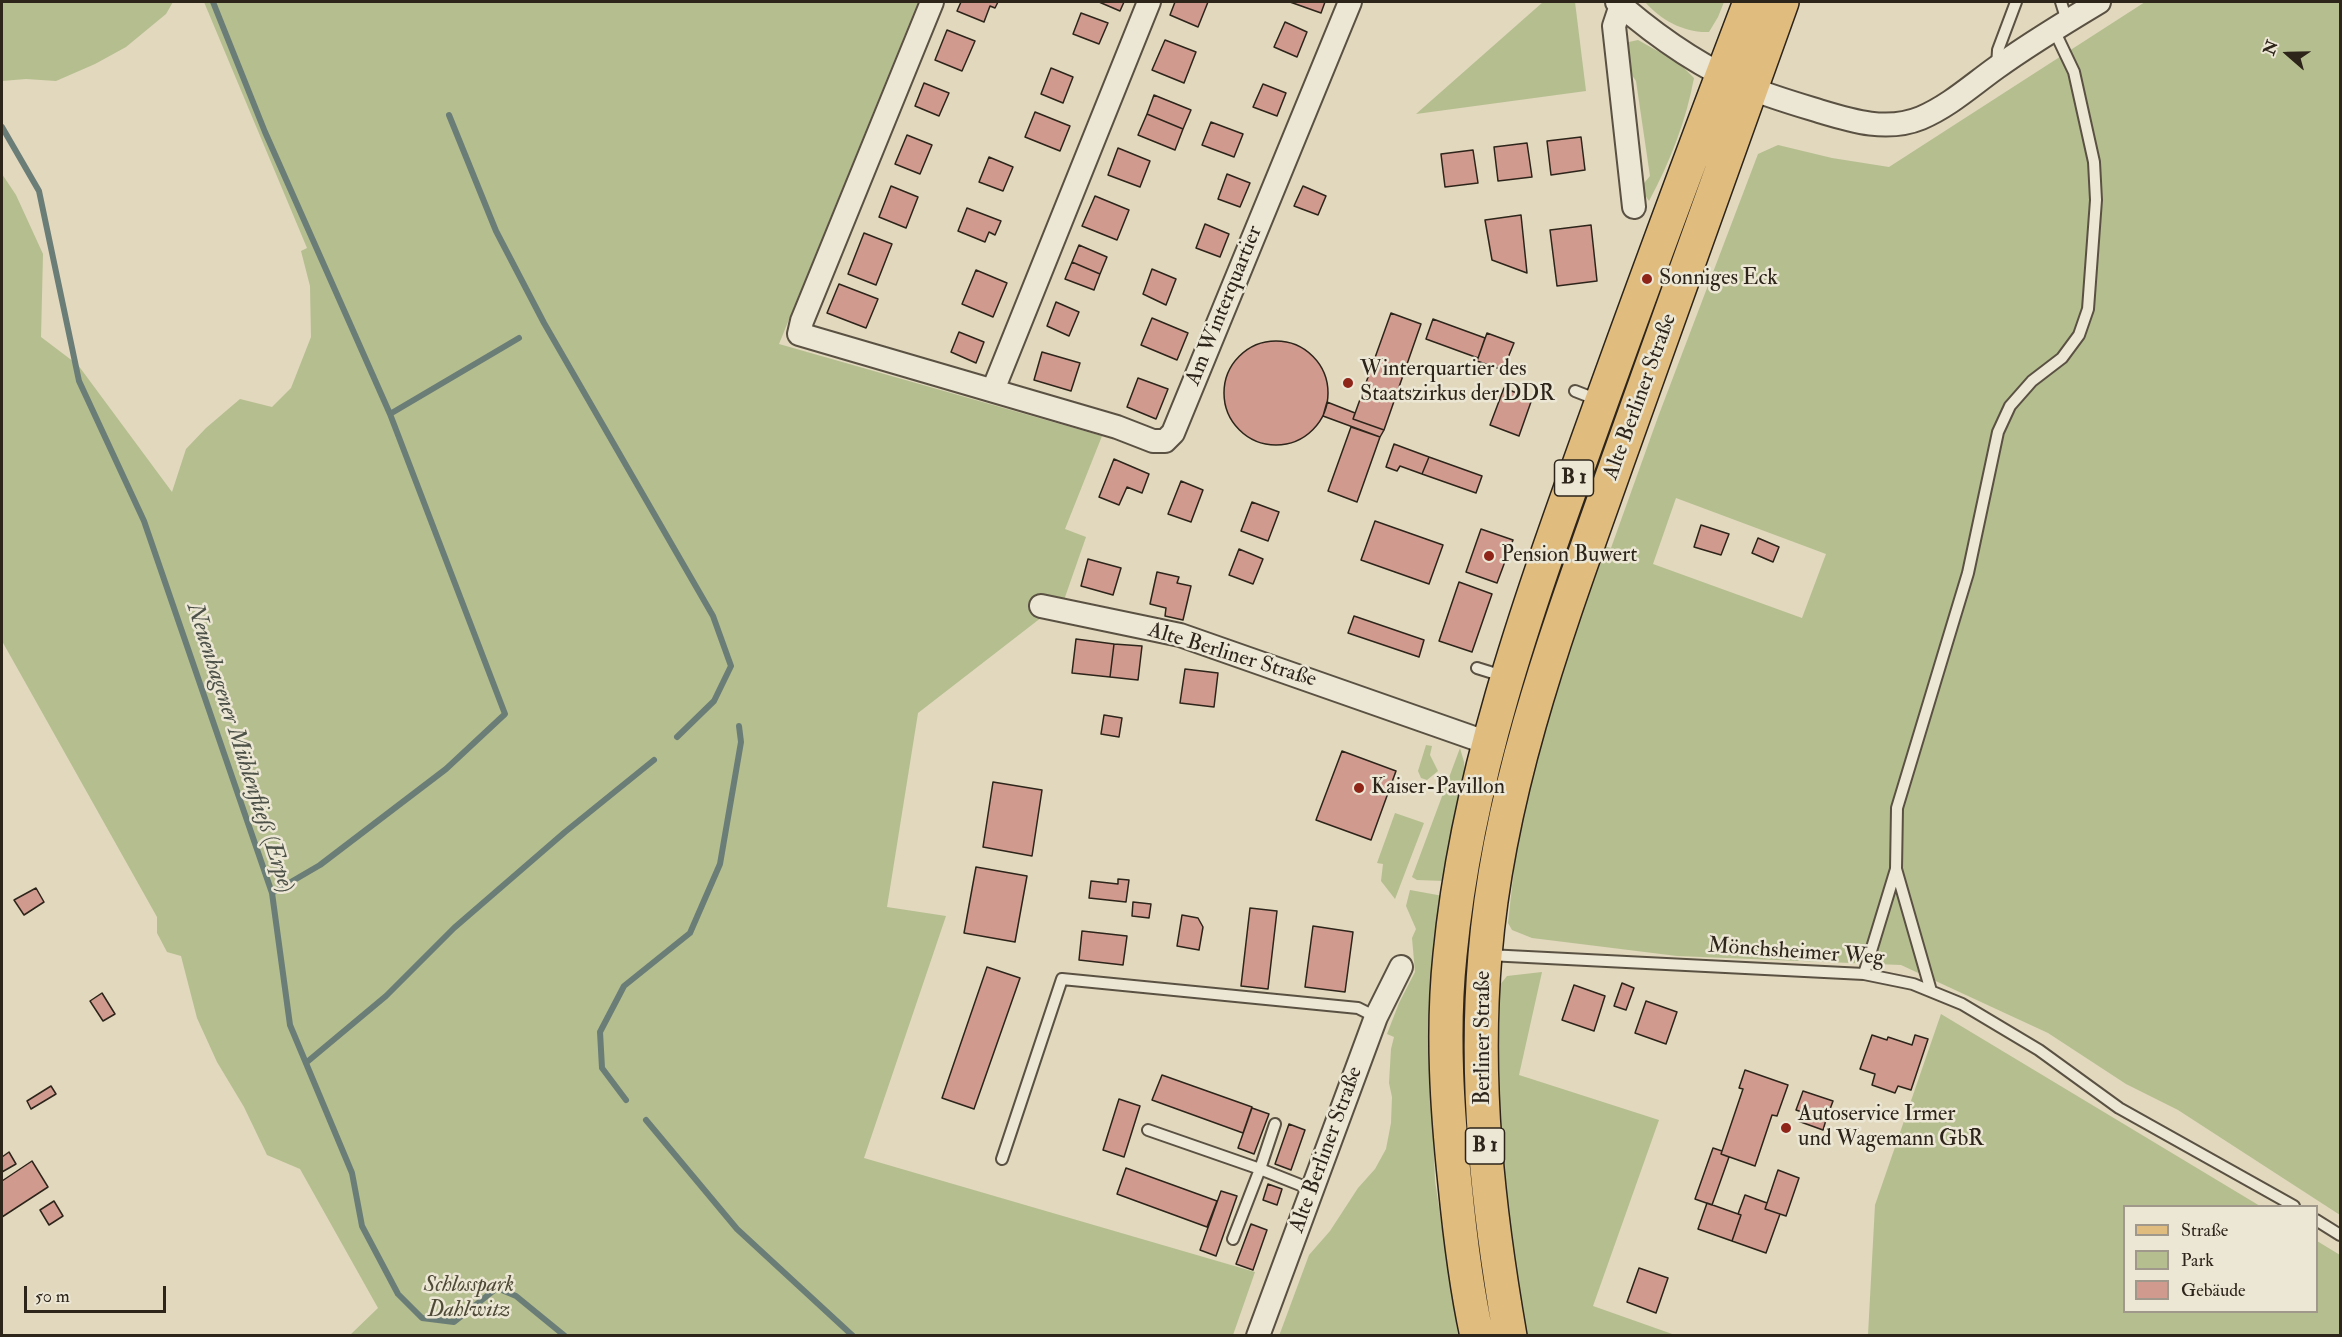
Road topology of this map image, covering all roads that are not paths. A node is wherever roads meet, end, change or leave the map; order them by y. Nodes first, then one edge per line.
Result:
1 (932, 2) edge
2 (1149, 2) edge
3 (1350, 2) edge
4 (1750, 2) edge
5 (1782, 2) edge
6 (2016, 2) edge
7 (2099, 2) edge
8 (1619, 3) edge
9 (2061, 18) edge
10 (1997, 67) junction
11 (1736, 82) junction
12 (1634, 207) dead end
13 (993, 390) junction
14 (1041, 606) dead end
15 (1488, 743) junction
16 (1896, 869) junction
17 (1450, 955) joint
18 (1485, 955) junction
19 (1401, 967) dead end
20 (1864, 974) junction
21 (1931, 992) junction
22 (1376, 1017) junction
23 (1275, 1124) dead end
24 (1148, 1130) dead end
25 (1002, 1159) dead end
26 (1260, 1169) junction
27 (1313, 1190) junction
28 (2292, 1205) edge
29 (2318, 1221) edge
30 (2340, 1235) edge
31 (1233, 1239) dead end
32 (1258, 1335) edge
33 (1477, 1335) edge
34 (1510, 1335) edge

1 - 13 street, Am Winterquartier
2 - 13 street
3 - 13 street, Am Winterquartier
4 - 11 main road, B 1
5 - 11 main road, B 1
6 - 10 lane
7 - 9 street
8 - 11 street
8 - 12 street
9 - 10 street
9 - 16 lane
10 - 11 street
11 - 15 main road, Alte Berliner Straße / B 1
11 - 18 main road, Alte Berliner Straße / B 1
14 - 15 street, Alte Berliner Straße
15 - 17 main road, Alte Berliner Straße / B 1
16 - 20 lane
16 - 21 lane
17 - 33 main road, Berliner Straße / B 1
18 - 20 lane, Mönchsheimer Weg
18 - 34 main road, Berliner Straße / B 1
19 - 22 street, Alte Berliner Straße
20 - 21 lane, Mönchsheimer Weg
21 - 28 lane, Mönchsheimer Weg
22 - 25 lane
22 - 27 street, Alte Berliner Straße
23 - 26 lane
24 - 26 lane
26 - 27 lane
26 - 31 lane
27 - 32 street, Alte Berliner Straße
29 - 30 lane

